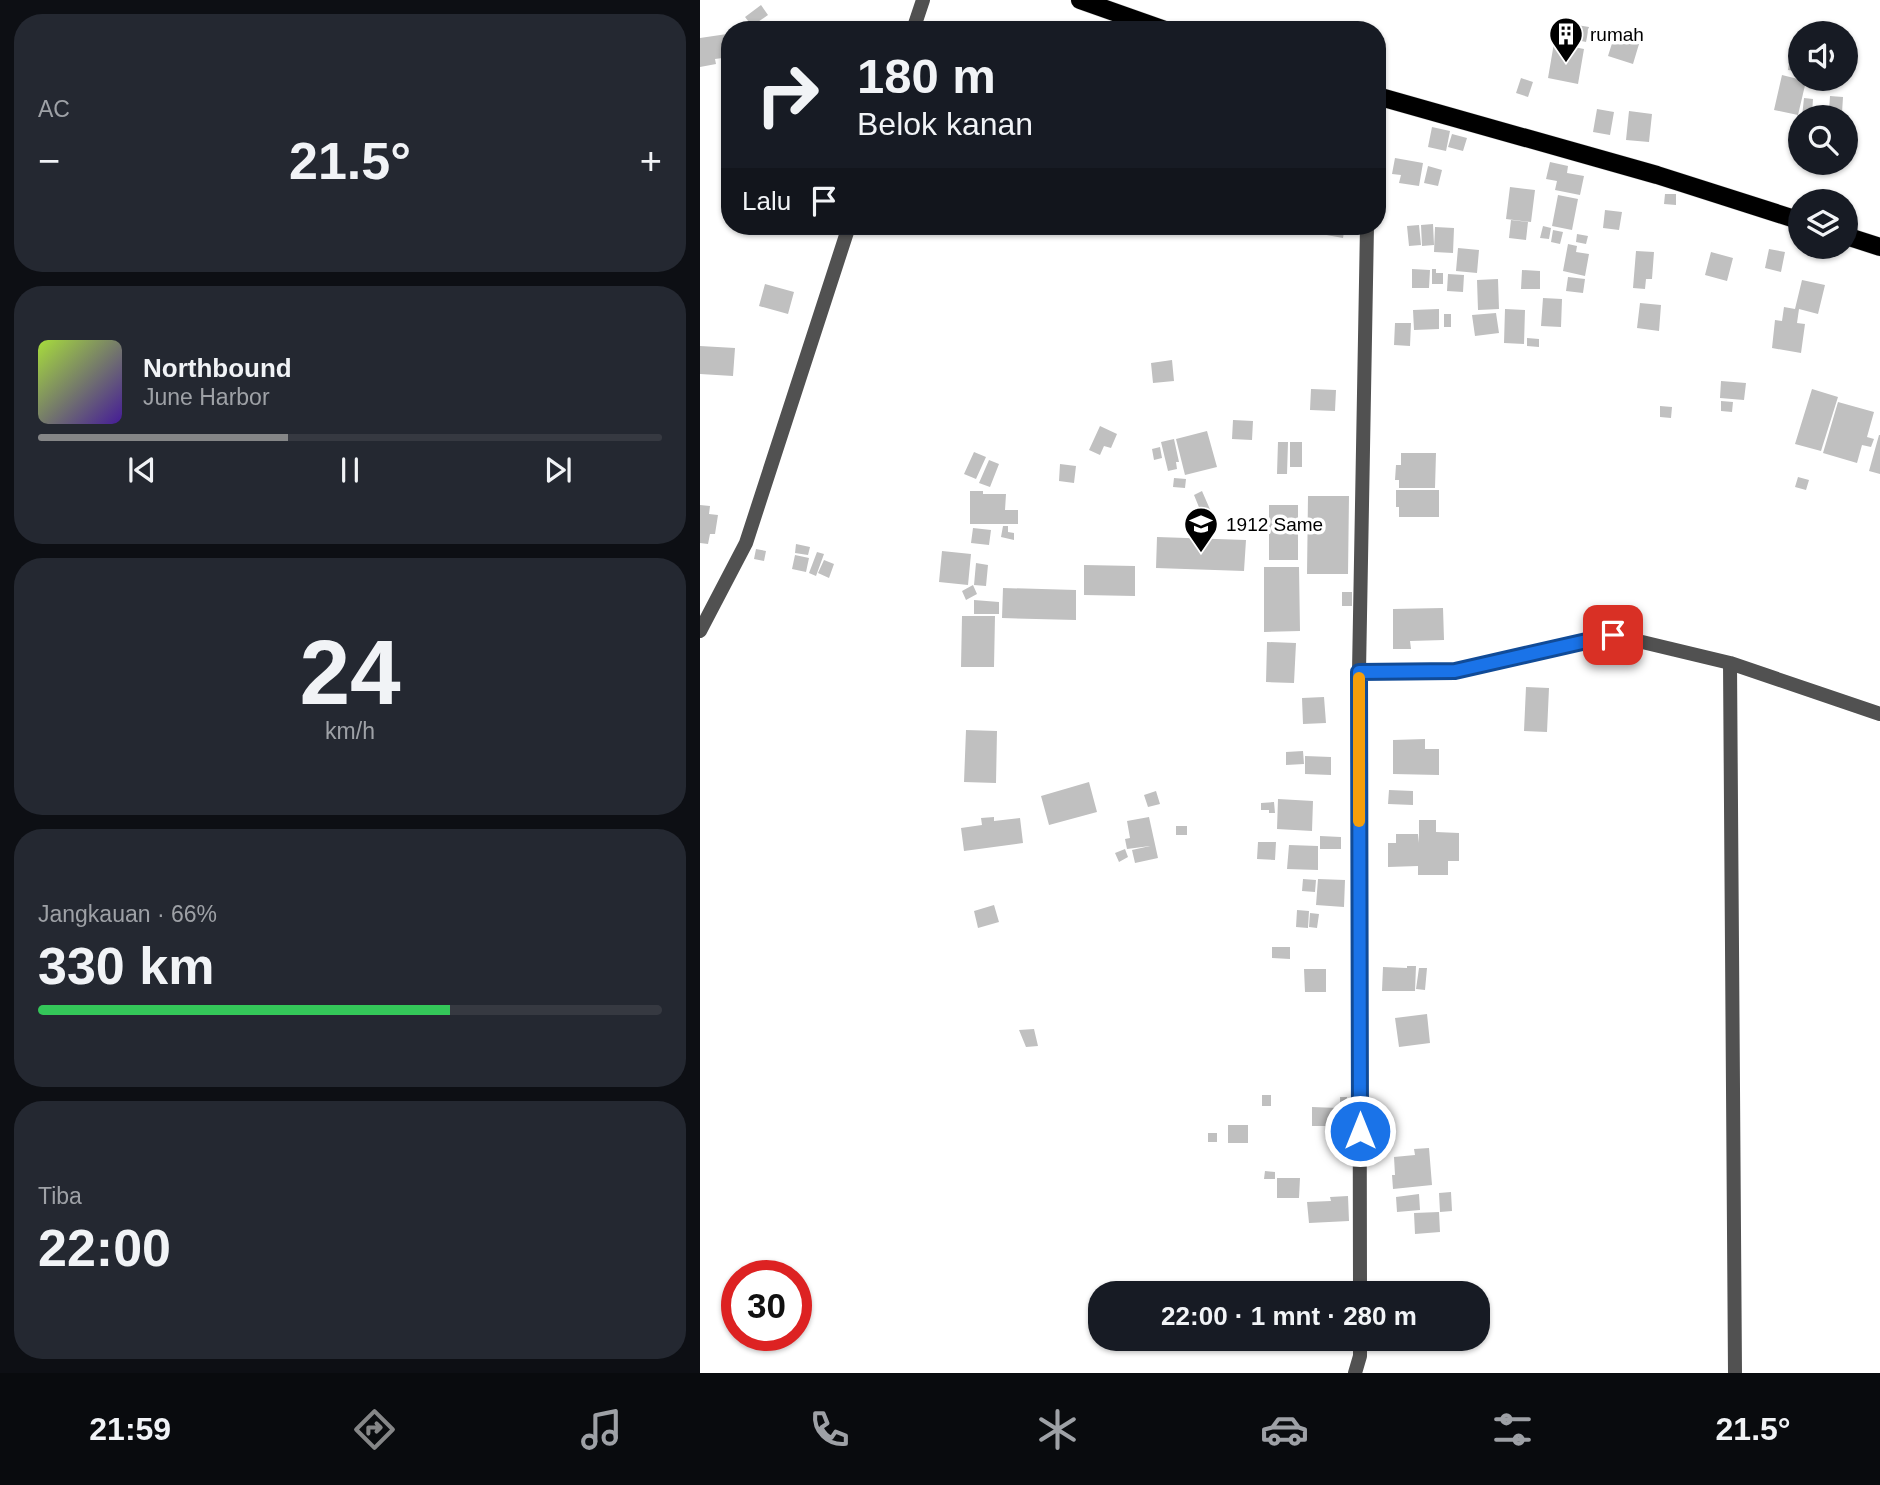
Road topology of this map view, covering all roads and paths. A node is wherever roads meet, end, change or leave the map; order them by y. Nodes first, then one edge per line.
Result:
1 (923, 0) edge
2 (1080, 0) edge
3 (916, 21) edge
4 (1140, 21) edge
5 (1386, 99) edge
6 (1788, 217) edge
7 (846, 235) edge
8 (1367, 235) edge
9 (1858, 240) edge
10 (1880, 247) edge
11 (700, 631) edge
12 (1730, 663) junction
13 (1359, 672) junction
14 (1880, 714) edge
15 (1360, 1281) edge
16 (1360, 1351) edge
17 (1355, 1373) edge
18 (1735, 1373) edge

1 - 3 street
2 - 4 main road
5 - 6 main road
7 - 11 street
8 - 13 street
9 - 10 main road
12 - 13 street
12 - 14 street
12 - 18 street
13 - 15 street
16 - 17 street

